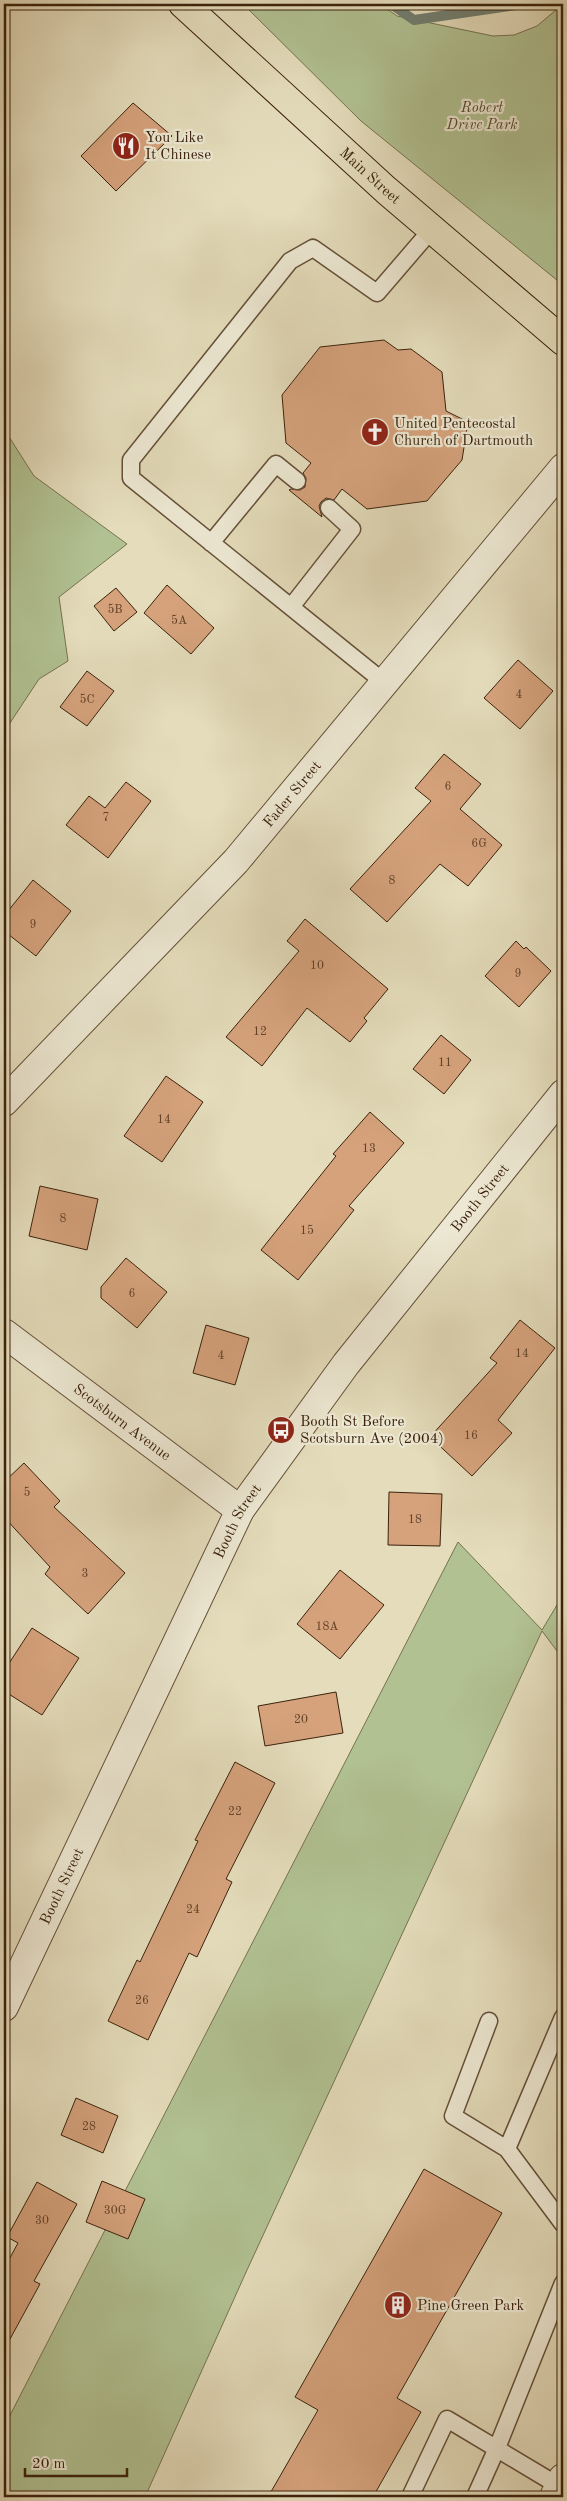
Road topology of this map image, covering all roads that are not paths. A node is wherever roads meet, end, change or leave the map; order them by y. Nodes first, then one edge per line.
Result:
1 (183, 4) edge
2 (432, 229) junction
3 (563, 341) edge
4 (563, 468) edge
5 (297, 481) dead end
6 (328, 508) dead end
7 (211, 543) junction
8 (291, 606) junction
9 (385, 683) junction
10 (563, 1094) edge
11 (4, 1102) edge
12 (4, 1333) edge
13 (240, 1510) junction
14 (4, 2007) edge
15 (563, 2017) edge
16 (490, 2021) dead end
17 (507, 2149) junction
18 (563, 2224) edge
19 (563, 2283) edge
20 (497, 2448) junction
21 (559, 2487) edge
22 (410, 2497) edge
23 (475, 2497) edge

1 - 2 main road, Main Street
2 - 3 main road, Main Street
2 - 7 lane
4 - 9 street, Fader Street
5 - 7 lane
6 - 8 lane
7 - 8 lane
8 - 9 lane
9 - 11 street, Fader Street
10 - 13 street, Booth Street
12 - 13 street, Scotsburn Avenue
13 - 14 street, Booth Street
15 - 17 lane
16 - 17 lane
17 - 18 lane
19 - 20 lane
20 - 21 lane
20 - 22 lane
20 - 23 lane

